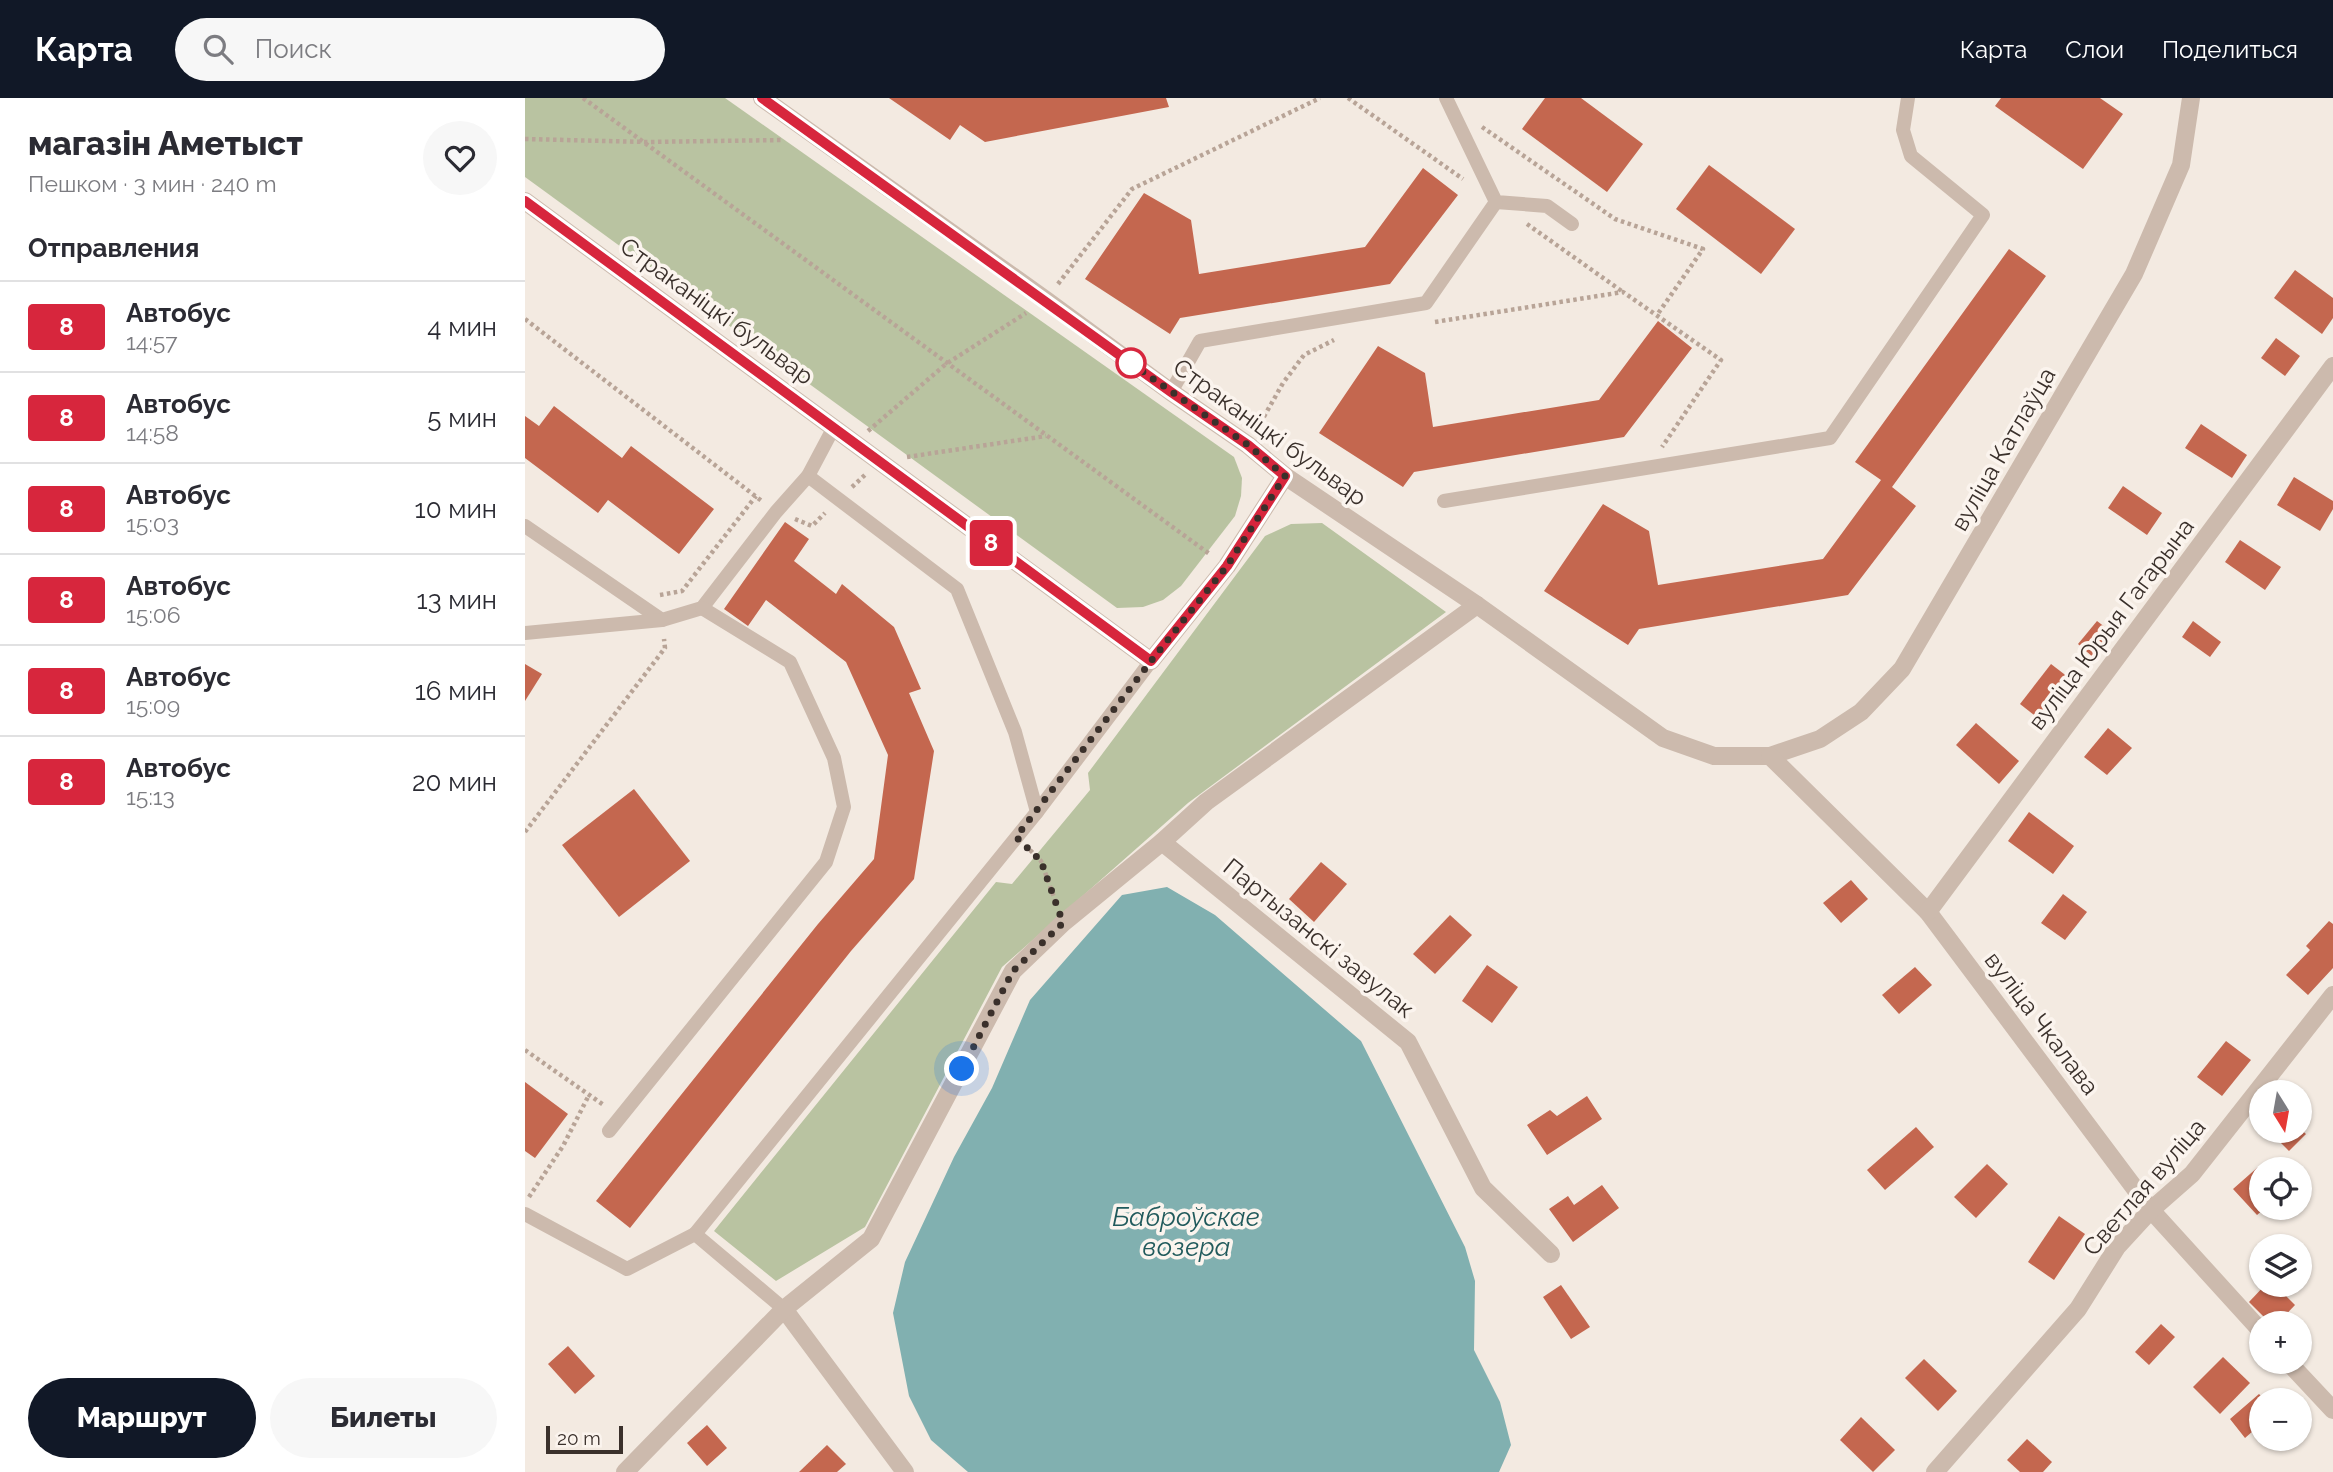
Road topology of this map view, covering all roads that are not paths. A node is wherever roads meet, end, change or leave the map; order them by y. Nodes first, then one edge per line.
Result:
1 (762, 98) edge
2 (1908, 98) edge
3 (2191, 98) edge
4 (1448, 101) edge
5 (525, 201) edge
6 (1496, 202) junction
7 (1572, 224) dead end
8 (2333, 366) edge
9 (1171, 392) junction
10 (834, 428) junction
11 (808, 476) junction
12 (1285, 476) junction
13 (1444, 501) dead end
14 (525, 526) edge
15 (1477, 606) junction
16 (702, 608) junction
17 (662, 620) junction
18 (525, 633) edge
19 (1151, 661) junction
20 (1770, 756) junction
21 (1037, 812) junction
22 (1162, 842) junction
23 (1928, 912) junction
24 (2333, 995) edge
25 (609, 1131) dead end
26 (2151, 1210) junction
27 (525, 1214) edge
28 (695, 1234) junction
29 (1551, 1254) dead end
30 (784, 1309) junction
31 (2249, 1318) edge
32 (2299, 1374) edge
33 (2333, 1410) edge
34 (625, 1472) edge
35 (905, 1472) edge
36 (1935, 1472) edge

1 - 9 street, Страканіцкі бульвар
2 - 13 lane
3 - 20 street, вуліца Катлаўца
4 - 6 lane
5 - 10 street, Страканіцкі бульвар
6 - 7 lane
6 - 9 lane
8 - 23 street, вуліца Юрыя Гагарына
9 - 12 street, Страканіцкі бульвар
10 - 11 lane
10 - 19 street, Страканіцкі бульвар
11 - 16 lane
11 - 21 lane
12 - 15 street, Страканіцкі бульвар
12 - 19 street
14 - 17 lane
15 - 20 street, Страканіцкі бульвар
15 - 22 street
16 - 17 lane
16 - 25 lane
17 - 18 lane
19 - 21 lane
20 - 23 street, вуліца Чкалава
21 - 28 lane
22 - 29 street, Партызанскі завулак
22 - 30 street
23 - 26 street, вуліца Чкалава
24 - 26 street, Светлая вуліца
26 - 31 street, вуліца Чкалава
26 - 36 street, Светлая вуліца
27 - 28 lane
28 - 30 lane
30 - 34 street
30 - 35 street
32 - 33 street

